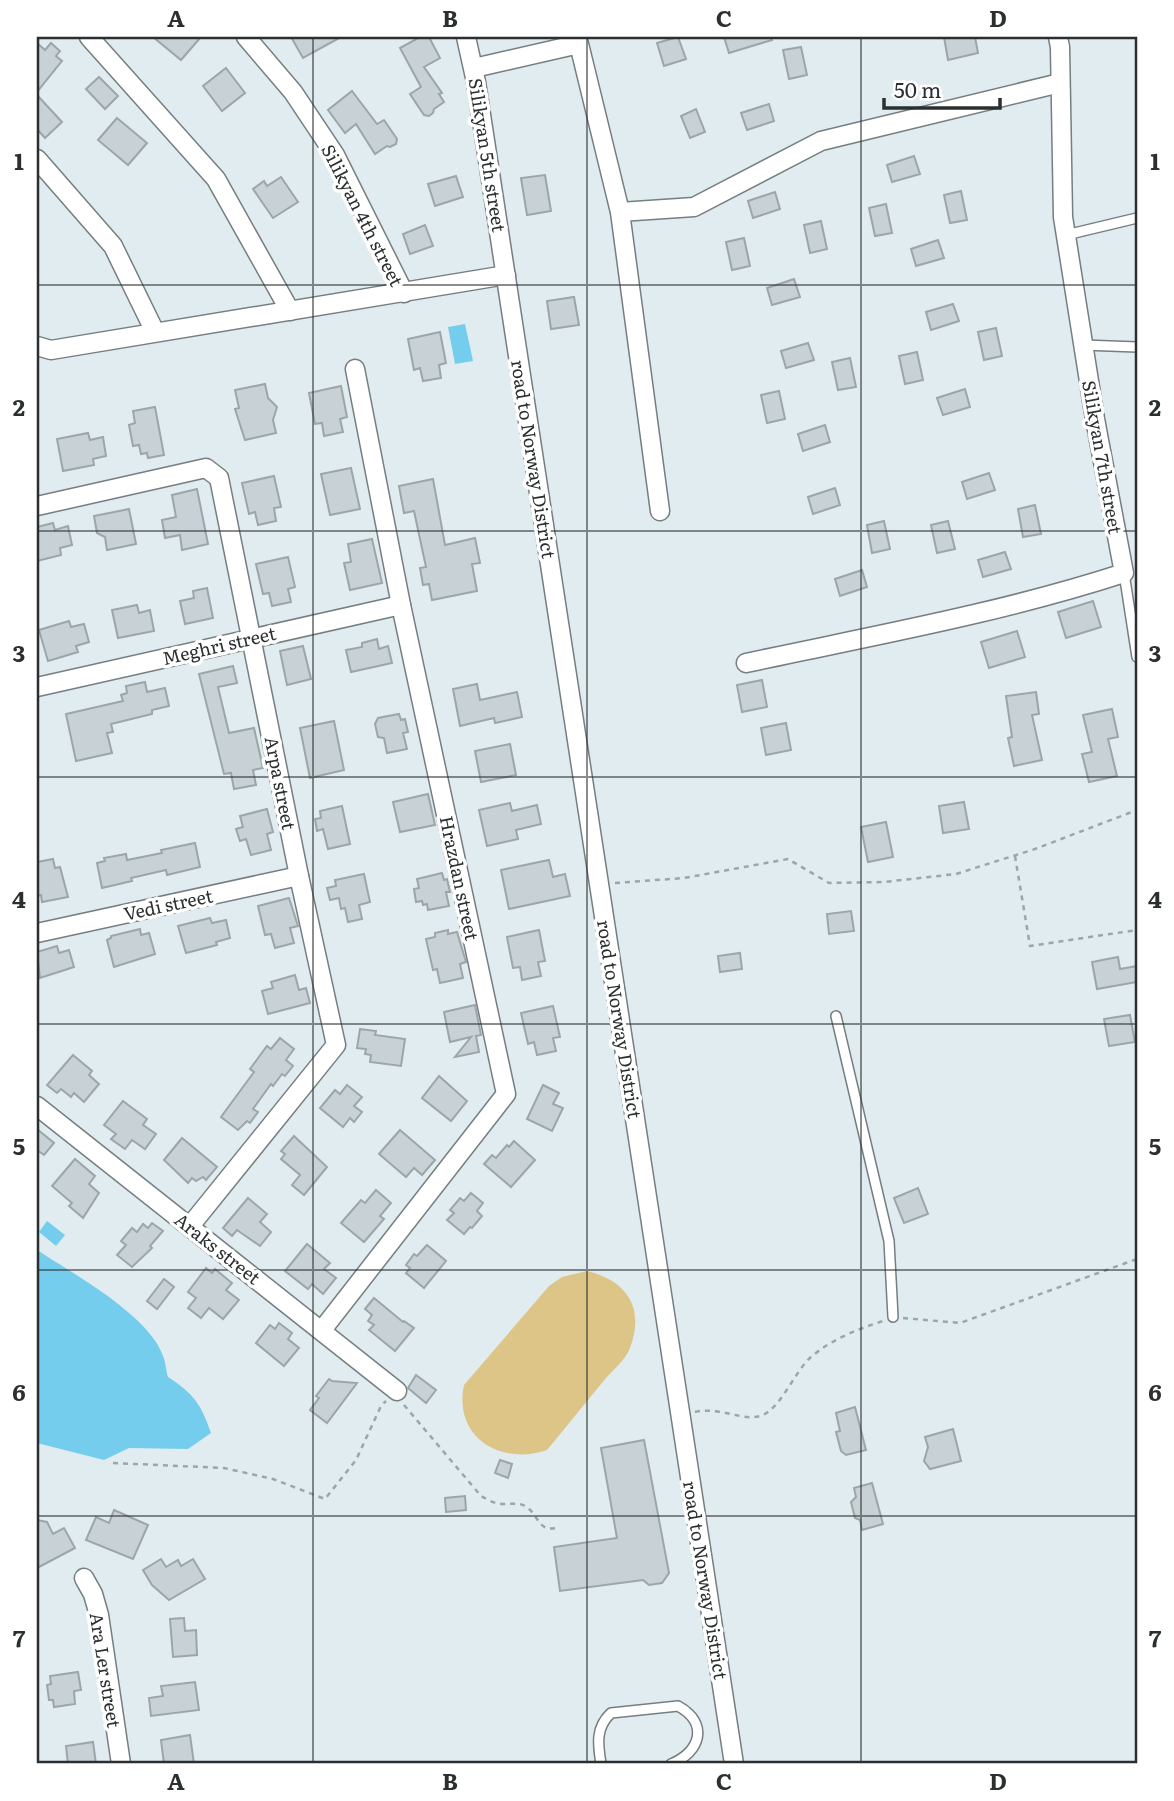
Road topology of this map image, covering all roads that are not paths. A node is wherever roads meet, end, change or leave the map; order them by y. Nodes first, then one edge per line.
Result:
1 (89, 37) edge
2 (246, 37) edge
3 (466, 37) edge
4 (1058, 37) edge
5 (577, 40) edge
6 (474, 68) junction
7 (1060, 83) junction
8 (37, 159) edge
9 (620, 212) junction
10 (1137, 218) edge
11 (1066, 235) junction
12 (506, 275) junction
13 (404, 293) junction
14 (290, 311) junction
15 (155, 332) junction
16 (1083, 345) junction
17 (37, 346) edge
18 (1137, 346) edge
19 (355, 369) dead end
20 (37, 506) edge
21 (660, 511) dead end
22 (1124, 573) junction
23 (401, 605) junction
24 (252, 637) junction
25 (1137, 657) edge
26 (746, 663) dead end
27 (37, 687) edge
28 (299, 876) junction
29 (37, 933) edge
30 (836, 1016) dead end
31 (37, 1106) edge
32 (190, 1226) junction
33 (893, 1317) road end
34 (322, 1330) junction
35 (397, 1391) road end
36 (84, 1578) dead end
37 (121, 1764) edge
38 (601, 1764) edge
39 (671, 1764) edge
40 (734, 1764) edge

1 - 14 street
2 - 13 street, Silikyan 4th street
3 - 6 street, Silikyan 5th street
4 - 7 street, Silikyan 7th street
5 - 6 street
5 - 9 street
6 - 12 street, Silikyan 5th street
7 - 9 street
7 - 11 street, Silikyan 7th street
8 - 15 street
9 - 21 street
10 - 11 lane
11 - 16 street, Silikyan 7th street
12 - 13 street
12 - 40 street, road to Norway District
13 - 14 street
14 - 15 street
15 - 17 street
16 - 18 lane
16 - 22 street, Silikyan 7th street
19 - 23 street, Hrazdan street
20 - 24 street, Arpa street
22 - 25 lane
22 - 26 street
23 - 24 street, Meghri street
23 - 34 street, Hrazdan street
24 - 27 street, Meghri street
24 - 28 street, Arpa street
28 - 29 street, Vedi street
28 - 32 street, Arpa street
30 - 33 lane
31 - 32 street, Araks street
32 - 34 street, Araks street
34 - 35 street, Araks street
36 - 37 street, Ara Ler street
38 - 39 lane

